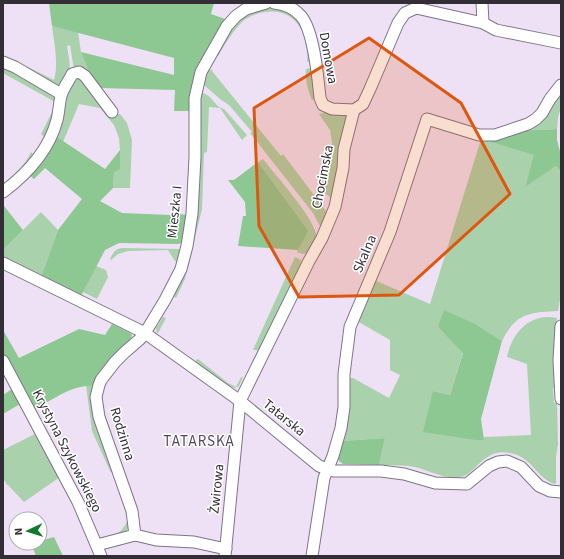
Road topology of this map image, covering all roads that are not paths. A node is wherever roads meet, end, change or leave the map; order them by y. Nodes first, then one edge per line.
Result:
1 (266, 3) edge
2 (274, 3) edge
3 (482, 3) edge
4 (414, 6) edge
5 (483, 23) junction
6 (561, 42) edge
7 (3, 62) edge
8 (561, 85) edge
9 (61, 94) junction
10 (354, 110) junction
11 (112, 112) dead end
12 (3, 192) edge
13 (3, 263) edge
14 (561, 326) edge
15 (145, 333) junction
16 (3, 361) edge
17 (561, 400) edge
18 (240, 401) junction
19 (328, 470) junction
20 (561, 492) edge
21 (135, 535) junction
22 (96, 545) junction
23 (225, 553) edge
24 (101, 556) edge
25 (312, 556) edge

1 - 15 street, Mieszka I
2 - 10 street, Domowa
3 - 5 street
4 - 5 street
4 - 10 street, Chocimska
5 - 6 street
7 - 9 street
8 - 19 street, Skalna
9 - 11 street
9 - 12 street
10 - 18 street, Chocimska
13 - 15 street, Tatarska
14 - 17 street
15 - 18 street, Tatarska
15 - 21 street, Rodzinna
16 - 22 street, Krystyna Szykowskiego
18 - 19 street, Tatarska
18 - 23 street, Żwirowa
19 - 20 street, Tatarska
19 - 25 street, Skalna
21 - 22 street
21 - 23 street
22 - 24 street, Krystyna Szykowskiego

